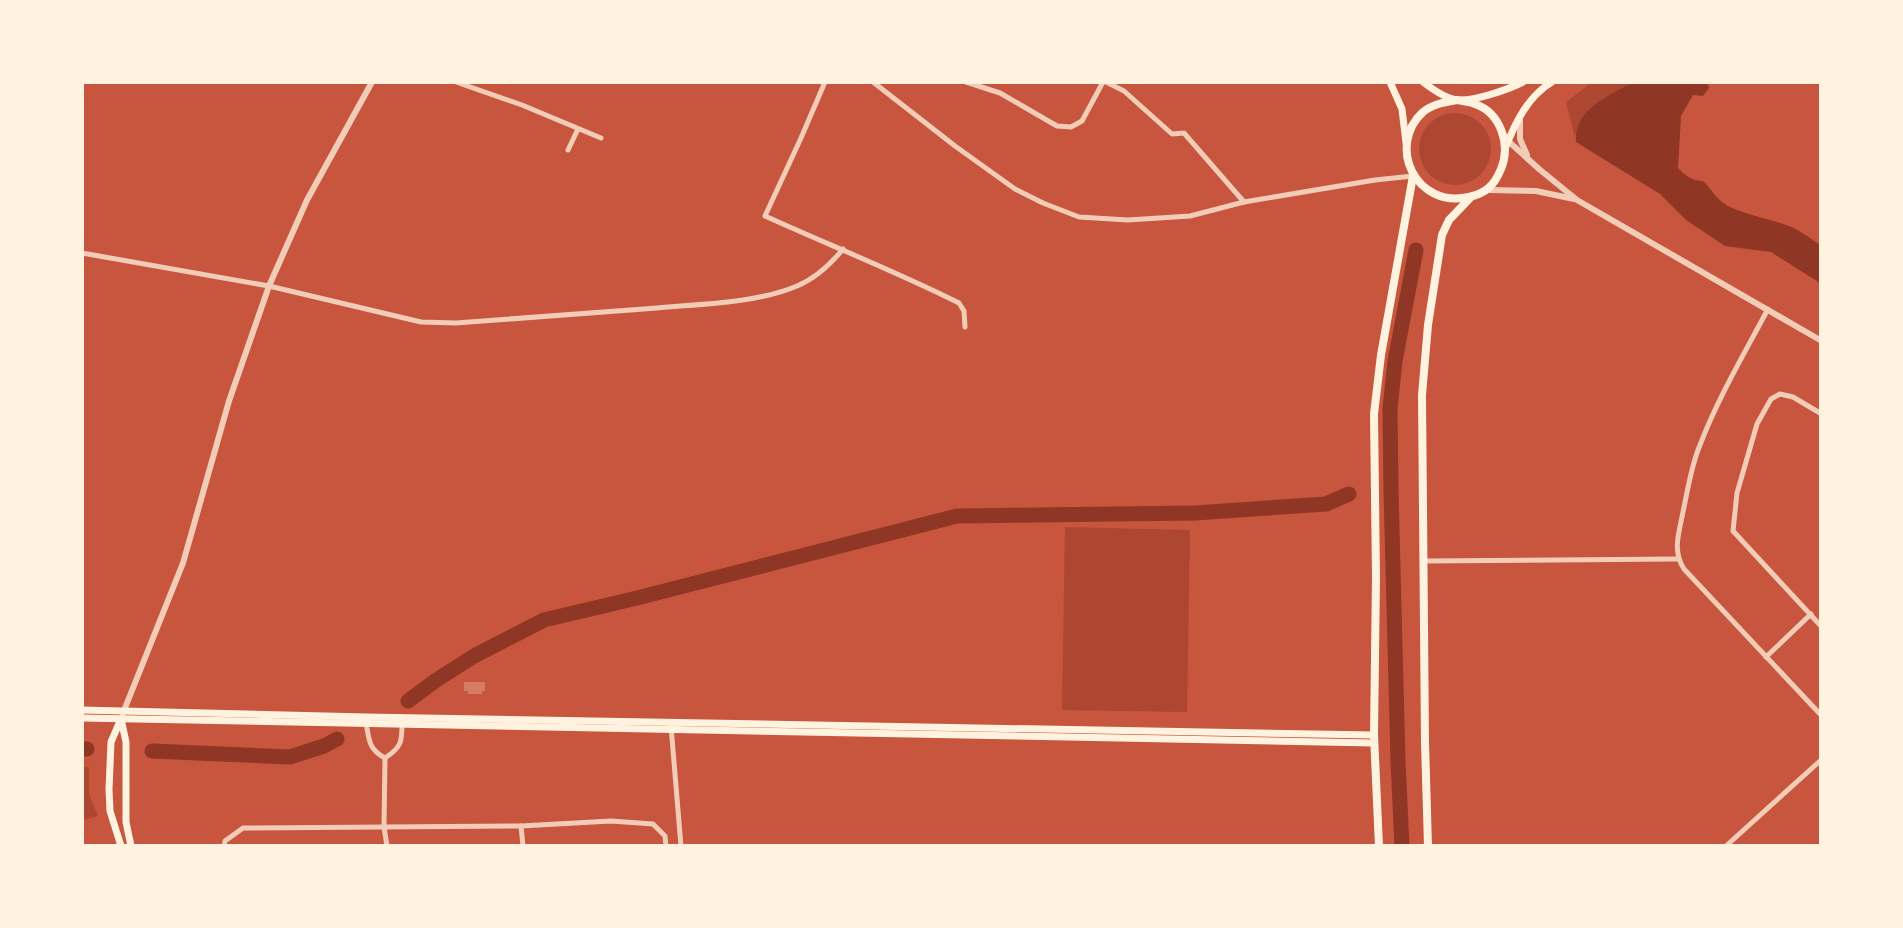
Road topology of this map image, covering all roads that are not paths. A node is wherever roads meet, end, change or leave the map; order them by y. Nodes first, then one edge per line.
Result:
1 (372, 82) edge
2 (456, 82) edge
3 (825, 82) edge
4 (873, 82) edge
5 (966, 82) edge
6 (1104, 82) edge
7 (1389, 82) edge
8 (1423, 82) edge
9 (1523, 82) edge
10 (1552, 82) edge
11 (1457, 100) junction
12 (1520, 119) junction
13 (578, 129) junction
14 (601, 138) dead end
15 (1506, 142) junction
16 (568, 150) dead end
17 (1406, 152) junction
18 (1528, 158) junction
19 (1413, 176) junction
20 (1489, 190) junction
21 (1471, 197) junction
22 (1577, 200) junction
23 (1244, 202) junction
24 (843, 249) junction
25 (82, 253) edge
26 (269, 286) junction
27 (1768, 309) junction
28 (965, 327) dead end
29 (1821, 340) edge
30 (1821, 413) edge
31 (1677, 559) junction
32 (1423, 561) junction
33 (1810, 614) junction
34 (1821, 625) edge
35 (1766, 657) junction
36 (82, 710) edge
37 (123, 711) junction
38 (1821, 714) edge
39 (82, 718) edge
40 (121, 719) junction
41 (366, 721) junction
42 (402, 721) junction
43 (671, 726) junction
44 (1374, 739) junction
45 (385, 758) junction
46 (1821, 761) edge
47 (521, 826) junction
48 (384, 827) junction
49 (121, 846) edge
50 (131, 846) edge
51 (224, 846) edge
52 (387, 846) edge
53 (523, 846) edge
54 (666, 846) edge
55 (681, 846) edge
56 (1379, 846) edge
57 (1428, 846) edge
58 (1726, 846) edge

1 - 26 street
2 - 13 street
3 - 24 street
4 - 23 street
5 - 6 street
6 - 23 street
7 - 17 main road
8 - 11 main road
9 - 11 main road
10 - 12 main road
11 - 15 main road
11 - 17 main road
12 - 15 main road
12 - 18 street
13 - 14 street
13 - 16 street
15 - 18 street
15 - 20 main road
17 - 19 main road
18 - 22 street
19 - 21 main road
19 - 23 street
19 - 44 main road
20 - 21 main road
20 - 22 street
21 - 32 main road
22 - 27 street
24 - 26 street
24 - 28 street
25 - 26 street
26 - 37 street
27 - 29 street
27 - 31 street
30 - 33 street
31 - 32 street
31 - 35 street
32 - 57 main road
33 - 34 street
33 - 35 street
35 - 38 street
36 - 37 main road
37 - 40 street
37 - 41 main road
39 - 40 main road
40 - 41 main road
40 - 49 main road
40 - 50 main road
41 - 42 main road
41 - 45 street
42 - 43 main road
42 - 45 street
43 - 44 main road
43 - 55 street
44 - 56 main road
45 - 48 street
46 - 58 street
47 - 48 street
47 - 53 street
47 - 54 street
48 - 51 street
48 - 52 street

